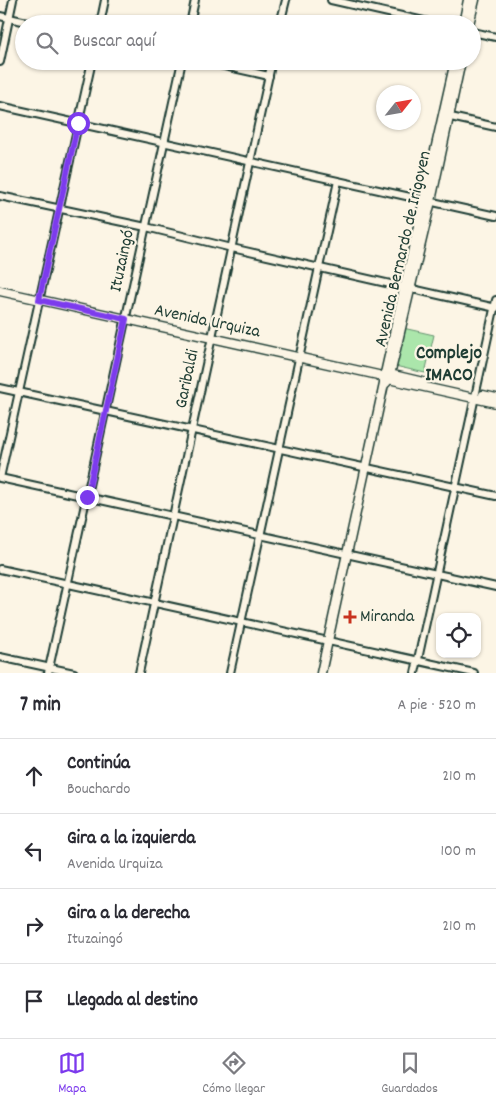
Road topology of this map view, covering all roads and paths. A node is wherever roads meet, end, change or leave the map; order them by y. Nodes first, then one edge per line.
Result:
1 (13, 0) edge
2 (105, 0) edge
3 (195, 0) edge
4 (286, 0) edge
5 (331, 0) edge
6 (468, 0) edge
7 (474, 0) edge
8 (102, 15) edge
9 (192, 15) edge
10 (282, 15) edge
11 (397, 15) edge
12 (465, 15) edge
13 (471, 15) edge
14 (0, 16) edge
15 (9, 18) junction
16 (15, 19) edge
17 (481, 34) edge
18 (496, 37) edge
19 (0, 62) edge
20 (90, 70) edge
21 (180, 70) edge
22 (242, 70) edge
23 (270, 70) edge
24 (454, 70) edge
25 (459, 70) edge
26 (269, 76) junction
27 (0, 106) edge
28 (446, 116) junction
29 (78, 123) junction
30 (496, 127) edge
31 (164, 142) junction
32 (251, 162) junction
33 (338, 181) junction
34 (0, 196) edge
35 (428, 201) junction
36 (59, 209) junction
37 (496, 216) edge
38 (146, 227) junction
39 (232, 248) junction
40 (318, 268) junction
41 (407, 287) junction
42 (0, 291) edge
43 (39, 300) junction
44 (496, 305) edge
45 (126, 319) junction
46 (212, 338) junction
47 (299, 357) junction
48 (385, 377) junction
49 (0, 388) edge
50 (19, 392) junction
51 (475, 396) junction
52 (496, 398) edge
53 (496, 403) edge
54 (106, 410) junction
55 (192, 430) junction
56 (279, 448) junction
57 (366, 467) junction
58 (0, 478) edge
59 (455, 487) junction
60 (496, 496) edge
61 (87, 497) junction
62 (173, 516) junction
63 (260, 535) junction
64 (347, 554) junction
65 (0, 569) edge
66 (436, 574) junction
67 (68, 584) junction
68 (496, 587) edge
69 (154, 603) junction
70 (241, 622) junction
71 (328, 641) junction
72 (0, 657) edge
73 (417, 661) junction
74 (49, 670) edge
75 (74, 673) edge
76 (139, 673) edge
77 (230, 673) edge
78 (321, 673) edge
79 (415, 673) edge
80 (474, 673) edge

1 - 15 street
2 - 8 street
3 - 9 street
4 - 10 street
5 - 11 street
6 - 12 main road
7 - 13 main road
14 - 15 street
15 - 16 street
15 - 19 street
17 - 18 street
20 - 29 street
21 - 31 street, Ituzaingó
22 - 26 street
23 - 26 street, Garibaldi
24 - 28 main road, Avenida Bernardo de Irigoyen
25 - 28 main road, Avenida Bernardo de Irigoyen
26 - 32 street, Garibaldi
27 - 29 street
28 - 30 street
28 - 35 main road, Avenida Bernardo de Irigoyen
29 - 31 street
29 - 36 street
31 - 32 street
31 - 38 street, Ituzaingó
32 - 33 street
32 - 39 street, Garibaldi
33 - 35 street
33 - 40 street
34 - 36 street
35 - 37 street
35 - 41 main road, Avenida Bernardo de Irigoyen
36 - 38 street
36 - 43 street
38 - 39 street
38 - 45 street, Ituzaingó
39 - 40 street
39 - 46 street, Garibaldi
40 - 41 street
40 - 47 street
41 - 44 street
41 - 48 main road, Avenida Bernardo de Irigoyen
42 - 43 main road, Avenida Urquiza
43 - 45 main road, Avenida Urquiza
43 - 50 street
44 - 51 street
45 - 46 main road, Avenida Urquiza
45 - 54 street, Ituzaingó
46 - 47 main road, Avenida Urquiza
46 - 55 street, Garibaldi
47 - 48 main road, Avenida Urquiza
47 - 56 street
48 - 51 main road, Avenida Urquiza
48 - 57 main road, Avenida Bernardo de Irigoyen
49 - 50 street
50 - 54 street
50 - 58 street
51 - 52 main road, Avenida Urquiza
51 - 53 main road, Avenida Urquiza
51 - 59 street
54 - 55 street
54 - 61 street, Ituzaingó
55 - 56 street
55 - 62 street, Garibaldi
56 - 57 street
56 - 63 street
57 - 59 street
57 - 64 main road, Avenida Bernardo de Irigoyen
58 - 61 street
59 - 60 street
59 - 66 street
61 - 62 street
61 - 67 street, Ituzaingó
62 - 63 street
62 - 69 street, Garibaldi
63 - 64 street
63 - 70 street
64 - 66 street
64 - 71 main road, Avenida Bernardo de Irigoyen
65 - 67 street
66 - 68 street
66 - 73 street
67 - 69 street
67 - 74 street, Ituzaingó
69 - 70 street
69 - 76 street, Garibaldi
70 - 71 street
70 - 77 street
71 - 73 street
71 - 78 main road, Avenida Bernardo de Irigoyen
72 - 74 street
73 - 79 street
73 - 80 street
74 - 75 street

